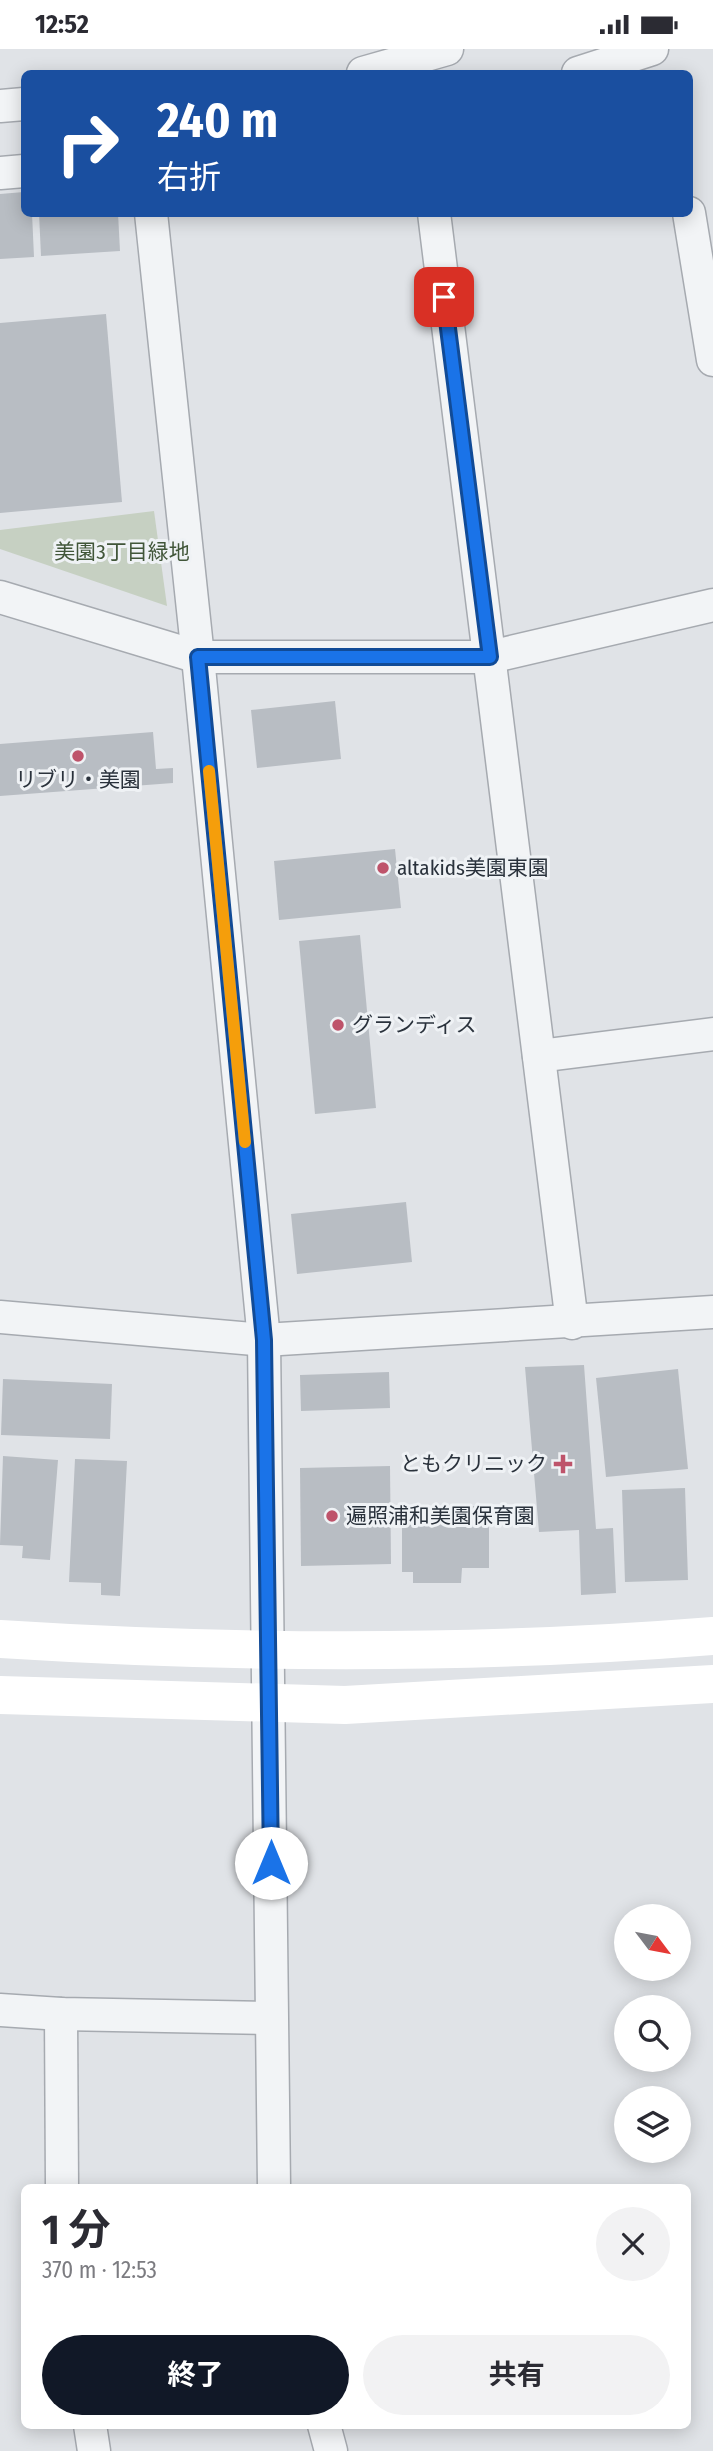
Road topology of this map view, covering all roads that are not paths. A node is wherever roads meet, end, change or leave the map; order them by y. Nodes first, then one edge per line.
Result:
1 (447, 49) edge
2 (652, 49) edge
3 (662, 49) edge
4 (374, 70) edge
5 (587, 70) edge
6 (666, 70) edge
7 (21, 104) edge
8 (0, 106) edge
9 (21, 171) edge
10 (0, 173) edge
11 (151, 217) edge
12 (435, 217) edge
13 (690, 217) edge
14 (713, 360) edge
15 (0, 597) edge
16 (713, 605) edge
17 (198, 657) junction
18 (490, 657) junction
19 (713, 1034) edge
20 (539, 1056) junction
21 (713, 1312) edge
22 (0, 1317) edge
23 (572, 1323) junction
24 (264, 1340) junction
25 (713, 1636) edge
26 (0, 1639) edge
27 (270, 1648) junction
28 (713, 1684) edge
29 (0, 1695) edge
30 (271, 1703) junction
31 (0, 2010) edge
32 (61, 2014) junction
33 (271, 2018) junction
34 (62, 2184) edge
35 (274, 2184) edge
36 (91, 2429) edge
37 (325, 2429) edge
38 (94, 2451) edge
39 (331, 2451) edge

1 - 4 street
2 - 5 street
3 - 6 street
7 - 8 street
9 - 10 street
11 - 17 street
12 - 18 street
13 - 14 street
15 - 17 street
16 - 18 street
17 - 18 street
17 - 24 street
18 - 20 street
19 - 20 street
20 - 23 street
21 - 23 street
22 - 24 street
23 - 24 street
24 - 27 street
25 - 27 street
26 - 27 street
27 - 30 street
28 - 30 street
29 - 30 street
30 - 33 street
31 - 32 street
32 - 33 street
32 - 34 street
33 - 35 street
36 - 38 street
37 - 39 street

